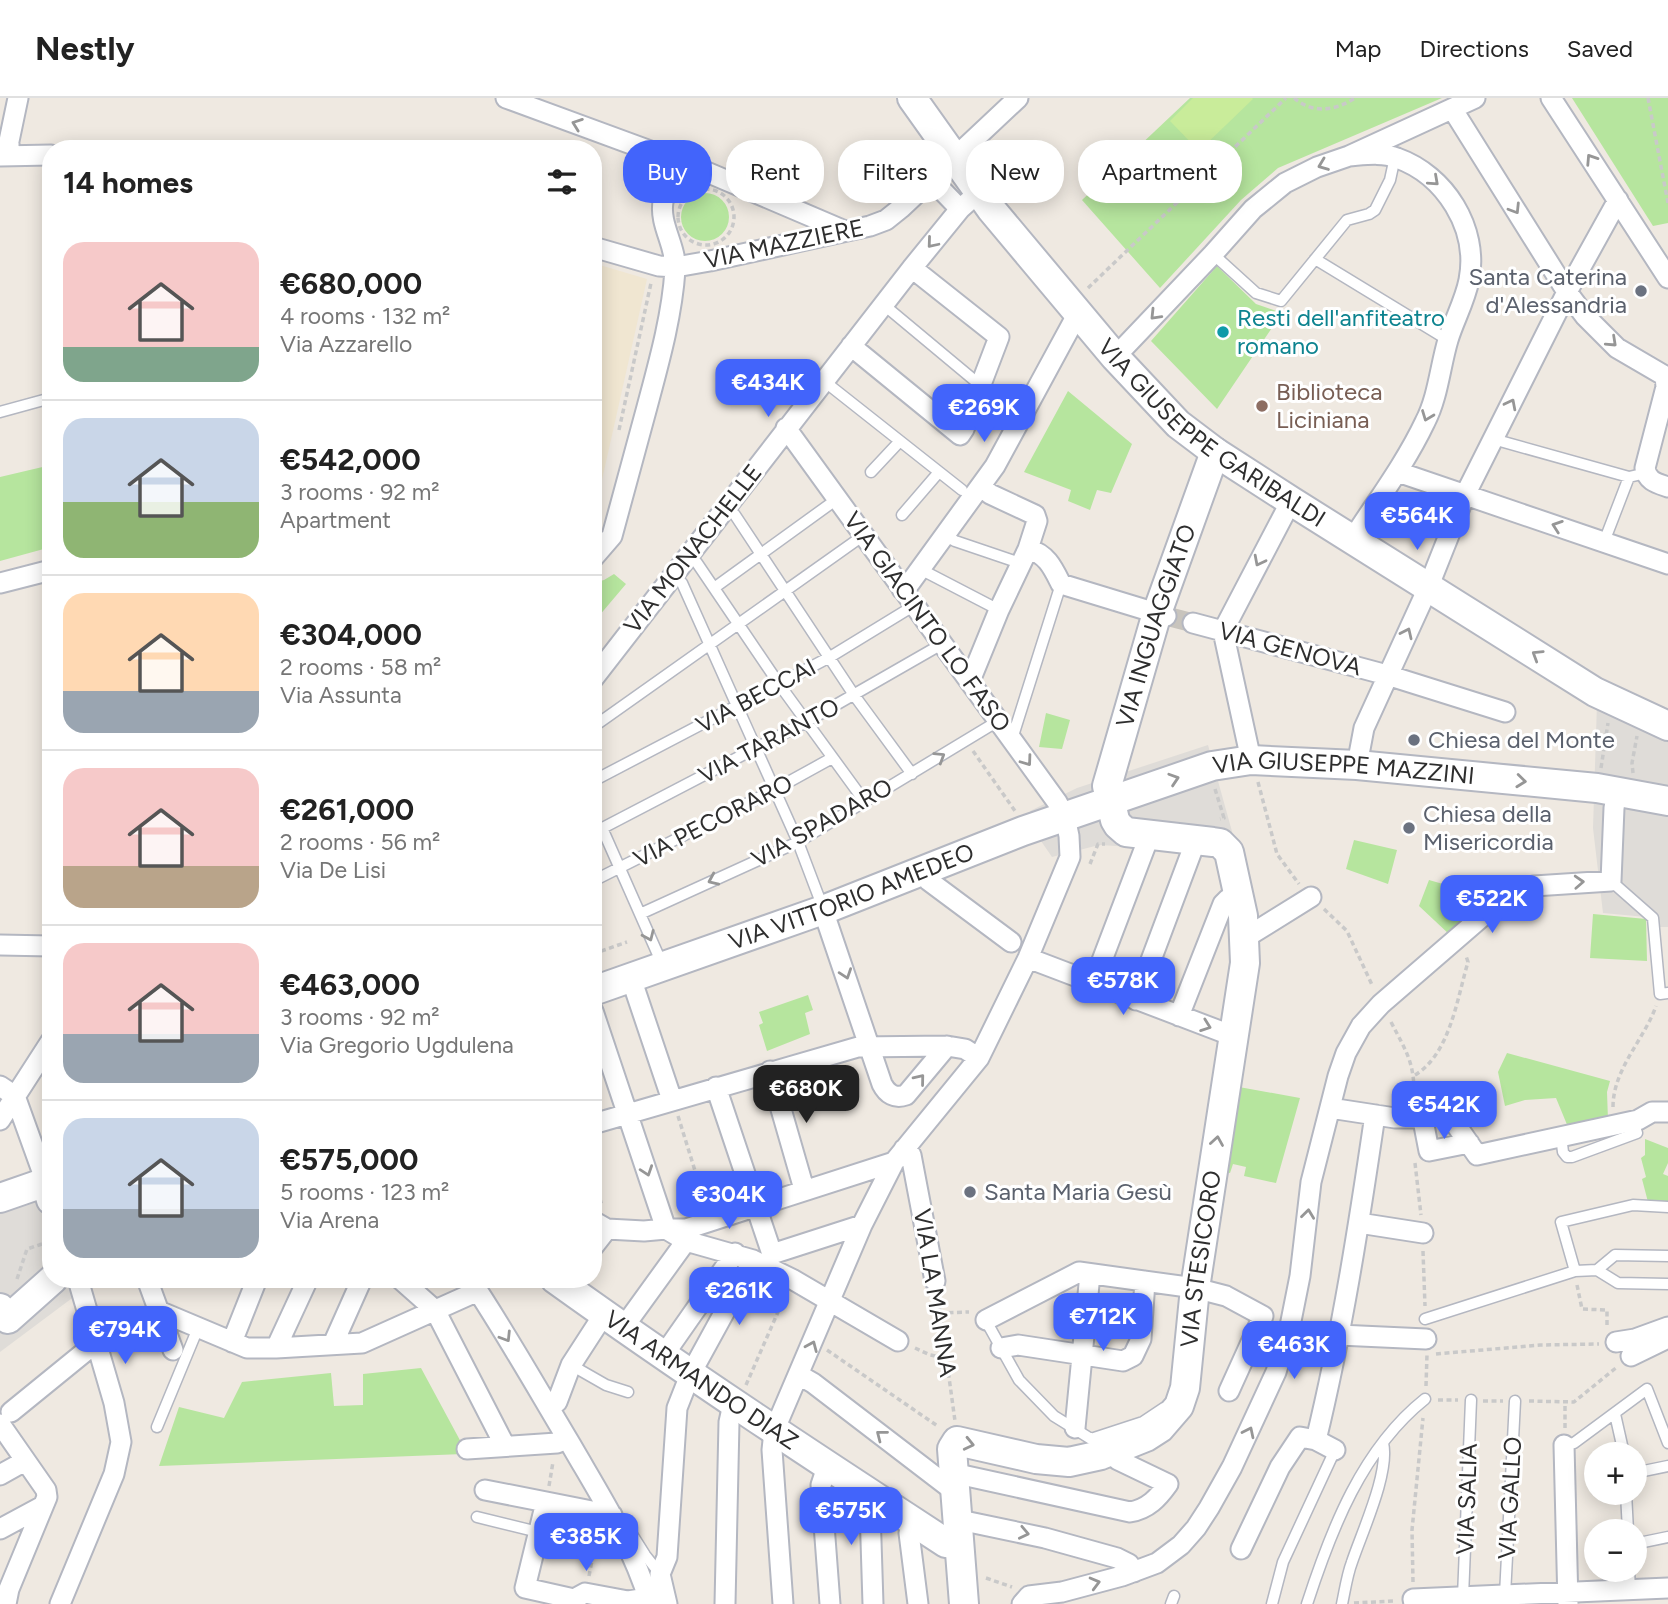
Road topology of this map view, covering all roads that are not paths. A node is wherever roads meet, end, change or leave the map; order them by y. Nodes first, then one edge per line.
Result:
1 (18, 98) edge
2 (506, 98) edge
3 (912, 98) edge
4 (1475, 98) edge
5 (1551, 98) edge
6 (1011, 100) edge
7 (1452, 110) junction
8 (623, 141) edge
9 (42, 155) edge
10 (4, 156) edge
11 (1349, 156) junction
12 (1395, 157) junction
13 (953, 158) junction
14 (712, 174) edge
15 (966, 193) edge
16 (1618, 200) junction
17 (663, 203) edge
18 (906, 203) edge
19 (967, 203) edge
20 (971, 203) edge
21 (799, 210) junction
22 (845, 231) junction
23 (790, 244) junction
24 (602, 250) edge
25 (1213, 254) junction
26 (1315, 259) junction
27 (676, 267) junction
28 (912, 268) junction
29 (1668, 278) edge
30 (1567, 292) junction
31 (884, 305) junction
32 (1074, 308) junction
33 (1448, 340) junction
34 (851, 346) junction
35 (1115, 356) junction
36 (824, 381) junction
37 (980, 385) junction
38 (42, 400) edge
39 (0, 412) edge
40 (786, 428) junction
41 (1493, 439) junction
42 (900, 441) junction
43 (1215, 452) junction
44 (871, 472) dead end
45 (939, 472) junction
46 (1398, 472) junction
47 (1637, 475) junction
48 (981, 486) junction
49 (1668, 487) edge
50 (961, 489) dead end
51 (1465, 495) junction
52 (837, 499) junction
53 (1291, 501) junction
54 (725, 507) junction
55 (902, 515) dead end
56 (944, 535) junction
57 (864, 536) junction
58 (1352, 540) junction
59 (1604, 542) junction
60 (602, 550) edge
61 (688, 555) junction
62 (761, 555) junction
63 (1021, 555) junction
64 (1668, 564) edge
65 (920, 569) junction
66 (673, 575) junction
67 (42, 576) edge
68 (0, 583) edge
69 (1061, 584) junction
70 (714, 588) junction
71 (1428, 588) junction
72 (902, 589) junction
73 (786, 592) junction
74 (915, 605) junction
75 (999, 610) junction
76 (1164, 615) junction
77 (1193, 623) tunnel mouth
78 (739, 624) junction
79 (1223, 631) junction
80 (942, 644) junction
81 (710, 645) junction
82 (830, 657) junction
83 (602, 666) edge
84 (1387, 675) junction
85 (970, 681) junction
86 (779, 684) junction
87 (854, 695) junction
88 (736, 706) junction
89 (1505, 712) dead end
90 (602, 721) edge
91 (998, 721) junction
92 (806, 722) junction
93 (1668, 726) edge
94 (1012, 739) junction
95 (756, 749) junction
96 (832, 758) junction
97 (1356, 765) junction
98 (1254, 771) junction
99 (912, 774) junction
100 (602, 776) edge
101 (1608, 782) junction
102 (774, 790) junction
103 (1668, 801) edge
104 (865, 802) junction
105 (1110, 802) junction
106 (1065, 817) junction
107 (602, 829) edge
108 (1204, 830) junction
109 (1150, 834) junction
110 (602, 838) edge
111 (797, 842) junction
112 (620, 869) junction
113 (923, 871) junction
114 (602, 877) edge
115 (1611, 881) junction
116 (1238, 895) junction
117 (1311, 897) dead end
118 (823, 910) junction
119 (640, 914) junction
120 (1245, 938) junction
121 (1011, 942) dead end
122 (0, 945) edge
123 (42, 946) edge
124 (1028, 958) junction
125 (663, 967) junction
126 (631, 978) junction
127 (1093, 984) junction
128 (602, 988) edge
129 (1664, 993) edge
130 (1136, 1000) junction
131 (1179, 1016) junction
132 (1233, 1036) junction
133 (602, 1038) edge
134 (870, 1045) junction
135 (947, 1046) junction
136 (42, 1051) edge
137 (979, 1058) junction
138 (770, 1072) junction
139 (716, 1087) junction
140 (8, 1091) edge
141 (673, 1100) junction
142 (1329, 1108) junction
143 (1668, 1112) edge
144 (627, 1114) junction
145 (1375, 1115) junction
146 (1418, 1117) junction
147 (0, 1120) edge
148 (602, 1121) edge
149 (1635, 1127) dead end
150 (1561, 1136) junction
151 (1473, 1149) junction
152 (899, 1156) junction
153 (42, 1171) edge
154 (42, 1189) edge
155 (804, 1189) junction
156 (0, 1198) edge
157 (757, 1205) junction
158 (1668, 1207) edge
159 (1359, 1223) junction
160 (602, 1225) edge
161 (862, 1225) junction
162 (666, 1229) junction
163 (1423, 1233) dead end
164 (686, 1241) junction
165 (744, 1256) junction
166 (1668, 1256) edge
167 (1597, 1270) junction
168 (1575, 1271) junction
169 (1090, 1273) junction
170 (935, 1281) road end
171 (1145, 1281) junction
172 (1668, 1284) edge
173 (56, 1288) edge
174 (77, 1288) edge
175 (150, 1288) edge
176 (253, 1288) edge
177 (304, 1288) edge
178 (358, 1288) edge
179 (410, 1288) edge
180 (469, 1288) edge
181 (476, 1288) edge
182 (572, 1288) edge
183 (1195, 1288) junction
184 (830, 1302) junction
185 (6, 1310) edge
186 (435, 1310) junction
187 (159, 1311) junction
188 (984, 1316) joint
189 (614, 1321) junction
190 (1668, 1326) edge
191 (198, 1328) junction
192 (1339, 1335) junction
193 (1426, 1338) joint
194 (1668, 1338) edge
195 (898, 1341) road end
196 (97, 1342) junction
197 (232, 1342) junction
198 (1611, 1343) road end
199 (332, 1344) junction
200 (276, 1348) junction
201 (1001, 1348) junction
202 (173, 1350) dead end
203 (1082, 1355) junction
204 (663, 1356) junction
205 (1631, 1356) road end
206 (571, 1365) junction
207 (690, 1375) junction
208 (799, 1375) junction
209 (1229, 1391) dead end
210 (628, 1392) dead end
211 (738, 1398) junction
212 (1425, 1399) road end
213 (1471, 1400) road end
214 (1515, 1401) road end
215 (1179, 1406) junction
216 (549, 1407) junction
217 (1615, 1414) junction
218 (6, 1418) edge
219 (157, 1427) dead end
220 (1075, 1428) junction
221 (774, 1431) junction
222 (1316, 1440) junction
223 (562, 1441) junction
224 (1621, 1442) edge
225 (1383, 1443) junction
226 (1668, 1443) edge
227 (1564, 1445) joint
228 (505, 1447) junction
229 (467, 1449) dead end
230 (1335, 1450) joint
231 (1110, 1451) junction
232 (25, 1461) junction
233 (1668, 1466) edge
234 (827, 1467) junction
235 (1647, 1470) edge
236 (0, 1475) edge
237 (954, 1482) junction
238 (485, 1490) dead end
239 (874, 1498) junction
240 (546, 1502) junction
241 (43, 1506) junction
242 (605, 1509) junction
243 (477, 1517) dead end
244 (912, 1521) junction
245 (0, 1529) edge
246 (538, 1532) junction
247 (957, 1533) junction
248 (1668, 1537) edge
249 (1647, 1541) edge
250 (1241, 1549) dead end
251 (1134, 1572) junction
252 (660, 1574) junction
253 (1626, 1588) edge
254 (1668, 1588) edge
255 (1505, 1595) junction
256 (1463, 1597) junction
257 (1567, 1598) edge
258 (1025, 1600) edge
259 (655, 1602) edge
260 (1414, 1602) edge
261 (6, 1604) edge
262 (60, 1604) edge
263 (725, 1604) edge
264 (783, 1604) edge
265 (831, 1604) edge
266 (873, 1604) edge
267 (918, 1604) edge
268 (964, 1604) edge
269 (1272, 1604) edge
270 (1307, 1604) edge
271 (1342, 1604) edge

1 - 10 street
8 -> 2 street
3 - 13 street, VIA GIUSEPPE GARIBALDI
4 - 7 street
16 -> 5 street
6 - 13 street, VIA MAZZIERE
7 - 11 street
7 -> 30 street
9 - 10 street
11 - 12 street
11 -> 25 street
12 - 26 lane
12 -> 33 street
13 - 15 street, VIA GIUSEPPE GARIBALDI
14 - 21 street
16 - 29 street
16 - 30 street
17 - 27 street
18 - 22 street, VIA MAZZIERE
19 -> 28 street, VIA MONACHELLE
20 - 32 street, VIA GIUSEPPE GARIBALDI
21 - 22 street
21 - 23 street
22 - 23 street, VIA MAZZIERE
23 - 27 street, VIA MAZZIERE
24 - 27 street, VIA MAZZIERE
25 - 26 lane
25 -> 35 street
26 - 33 lane
27 - 60 street
28 - 31 street, VIA MONACHELLE
28 - 37 street
41 -> 30 street
30 -> 47 street
31 - 34 street, VIA MONACHELLE
31 - 37 lane
32 - 35 street, VIA GIUSEPPE GARIBALDI
32 - 48 street
33 -> 46 street
34 - 36 street, VIA MONACHELLE
34 - 37 street
35 - 43 street, VIA GIUSEPPE GARIBALDI
36 - 40 street, VIA MONACHELLE
36 - 42 lane
38 - 39 lane
40 - 52 street, VIA GIACINTO LO FASO
40 - 54 street, VIA MONACHELLE
41 - 47 lane
41 - 51 street
42 - 44 lane
42 - 45 lane
43 - 53 street, VIA GIUSEPPE GARIBALDI
43 - 76 street, VIA INGUAGGIATO
45 - 50 lane
45 - 55 lane
46 - 51 street
46 - 58 street
47 - 49 street
47 - 59 lane
48 - 56 street
48 - 63 street
59 -> 51 street
51 - 71 street
52 - 57 street, VIA GIACINTO LO FASO
52 - 62 lane
53 - 58 street, VIA GIUSEPPE GARIBALDI
53 -> 79 street
54 - 61 street, VIA MONACHELLE
54 - 62 lane
56 - 63 lane
56 - 65 street
57 - 72 street, VIA GIACINTO LO FASO
57 - 73 lane
58 - 71 street, VIA GIUSEPPE GARIBALDI
59 - 64 street
61 - 66 street, VIA MONACHELLE
61 - 70 lane
62 - 70 lane
62 - 73 lane
63 - 69 street
63 - 75 street
65 - 72 street
65 - 75 lane
66 - 81 lane
66 - 83 street, VIA MONACHELLE
67 - 68 street
69 - 76 street
69 - 94 lane
70 - 78 lane
84 -> 71 street
93 -> 71 street, VIA GIUSEPPE GARIBALDI
72 - 74 street, VIA GIACINTO LO FASO
73 - 78 lane
73 - 82 lane
74 - 80 street, VIA GIACINTO LO FASO
74 - 82 lane, VIA BECCAI
75 - 85 street
76 - 105 street, VIA INGUAGGIATO
77 - 79 street, VIA GENOVA
78 - 81 lane
78 - 86 lane
79 - 84 street, VIA GENOVA
79 - 98 street
80 - 85 street, VIA GIACINTO LO FASO
80 - 87 lane, VIA TARANTO
81 - 88 lane
81 - 90 lane
82 - 86 lane, VIA BECCAI
82 - 87 lane
84 - 89 street, VIA GENOVA
84 - 97 street
85 - 91 street, VIA GIACINTO LO FASO
86 - 88 lane, VIA BECCAI
86 - 92 lane
87 - 92 lane, VIA TARANTO
87 - 99 lane
88 - 95 lane
88 - 100 lane, VIA BECCAI
91 - 94 street, VIA GIACINTO LO FASO
99 -> 91 lane, VIA SPADARO
92 - 95 lane, VIA TARANTO
92 - 96 lane
94 -> 106 street, VIA GIACINTO LO FASO
95 - 102 lane
95 - 107 lane, VIA TARANTO
96 - 102 lane, VIA PECORARO
96 - 104 lane
97 - 98 street, VIA GIUSEPPE MAZZINI
97 -> 101 street, VIA GIUSEPPE MAZZINI
105 -> 98 street, VIA GIUSEPPE MAZZINI
99 - 104 lane, VIA SPADARO
101 - 103 street, VIA GIUSEPPE MAZZINI
101 - 115 street
102 - 111 lane
102 - 112 lane, VIA PECORARO
104 - 111 lane, VIA SPADARO
105 - 106 street, VIA VITTORIO AMEDEO
105 - 109 street, VIA STESICORO
106 - 113 street, VIA VITTORIO AMEDEO
106 - 124 street
108 - 109 street, VIA STESICORO
108 - 116 street, VIA STESICORO
108 - 130 street
109 - 127 street
110 - 112 lane
111 - 118 lane
111 -> 119 lane, VIA SPADARO
112 - 114 lane, VIA PECORARO
112 - 119 lane
113 - 118 street, VIA VITTORIO AMEDEO
113 - 121 street
115 - 129 lane
142 -> 115 street
116 - 120 street, VIA STESICORO
116 - 131 street
117 - 120 street
118 - 125 street, VIA VITTORIO AMEDEO
118 -> 134 street
119 -> 125 lane
120 - 132 street, VIA STESICORO
122 - 123 street
124 - 127 street
124 - 137 street
125 - 126 street, VIA VITTORIO AMEDEO
126 - 128 street, VIA VITTORIO AMEDEO
126 - 141 street
127 - 130 street
130 - 131 street
131 -> 132 street
183 -> 132 street, VIA STESICORO
133 - 144 street
134 - 135 street
134 -> 135 street
134 - 138 street
135 - 137 street
136 - 140 street
137 - 152 street
138 - 139 street
138 - 155 street
139 - 141 street
139 - 157 street
140 - 147 street
140 - 153 street
141 - 144 street
142 - 145 street
251 -> 142 street
143 - 150 street
144 - 148 street
144 -> 162 street
145 - 146 street
145 - 159 street
146 - 151 street
146 - 151 street
149 - 150 lane
150 - 151 street
152 - 155 street
152 - 161 street
152 - 170 street, VIA LA MANNA
154 - 156 street
155 - 157 street
157 - 161 street
157 - 162 street
158 - 168 lane
159 - 163 street
159 - 192 street
160 - 162 street
161 - 184 street
162 - 164 street
164 - 165 street
164 - 189 street
165 - 184 street
165 - 204 street
165 - 207 street
166 - 167 lane
167 - 168 lane
167 - 172 lane
168 - 193 lane
169 - 171 street
169 - 188 street
169 - 203 street
171 - 183 street
171 - 203 street
173 - 185 street
174 - 196 street
175 - 187 street
176 - 197 street
177 - 200 street
178 - 199 street
179 - 186 street
180 - 186 street
181 -> 216 street
182 - 189 street, VIA ARMANDO DIAZ
183 - 209 street
183 - 215 street, VIA STESICORO
184 - 195 street
208 -> 184 street
186 - 199 street
186 - 228 street
187 - 191 street
187 - 202 street
188 - 201 lane
189 - 204 street, VIA ARMANDO DIAZ
189 - 206 street
190 - 198 street
191 - 197 street
191 - 219 lane
192 - 193 street
192 - 222 street
194 - 205 street
196 - 218 street
196 - 262 street
197 - 200 street
199 - 200 street
201 - 203 street
201 - 220 lane
203 - 220 street
204 - 207 street, VIA ARMANDO DIAZ
206 - 210 lane
206 - 216 street
207 - 211 street, VIA ARMANDO DIAZ
207 - 252 street
208 - 221 street
237 -> 208 street
211 - 221 street, VIA ARMANDO DIAZ
211 - 263 street
212 - 225 lane
213 - 256 lane, VIA SALIA
214 - 255 lane, VIA GALLO
215 - 220 lane
215 - 231 street
216 - 223 street
217 - 224 lane
217 - 226 lane
217 - 227 lane
218 - 232 street
221 - 234 street, VIA ARMANDO DIAZ
221 - 264 street
222 - 230 street
222 - 250 street
223 - 228 street
223 - 242 street
225 - 270 lane
225 - 271 lane
227 - 257 street
228 - 229 street
230 - 269 lane
237 -> 231 street
231 - 237 street
232 - 236 street
232 - 241 street
233 - 235 lane
234 - 239 street, VIA ARMANDO DIAZ
234 - 265 street
237 - 247 street
238 - 240 street
239 - 244 street, VIA ARMANDO DIAZ
239 - 266 street
240 - 242 street
240 - 246 street
241 - 245 street
241 - 261 street
242 - 252 lane
242 - 259 street
243 - 246 lane
244 - 247 street, VIA ARMANDO DIAZ
244 - 267 street
246 - 259 street
247 -> 251 street
247 - 268 street
248 - 249 lane
258 -> 251 street
252 - 259 street
253 - 254 street
253 - 257 street
255 - 256 street
255 - 257 street
256 - 260 street

